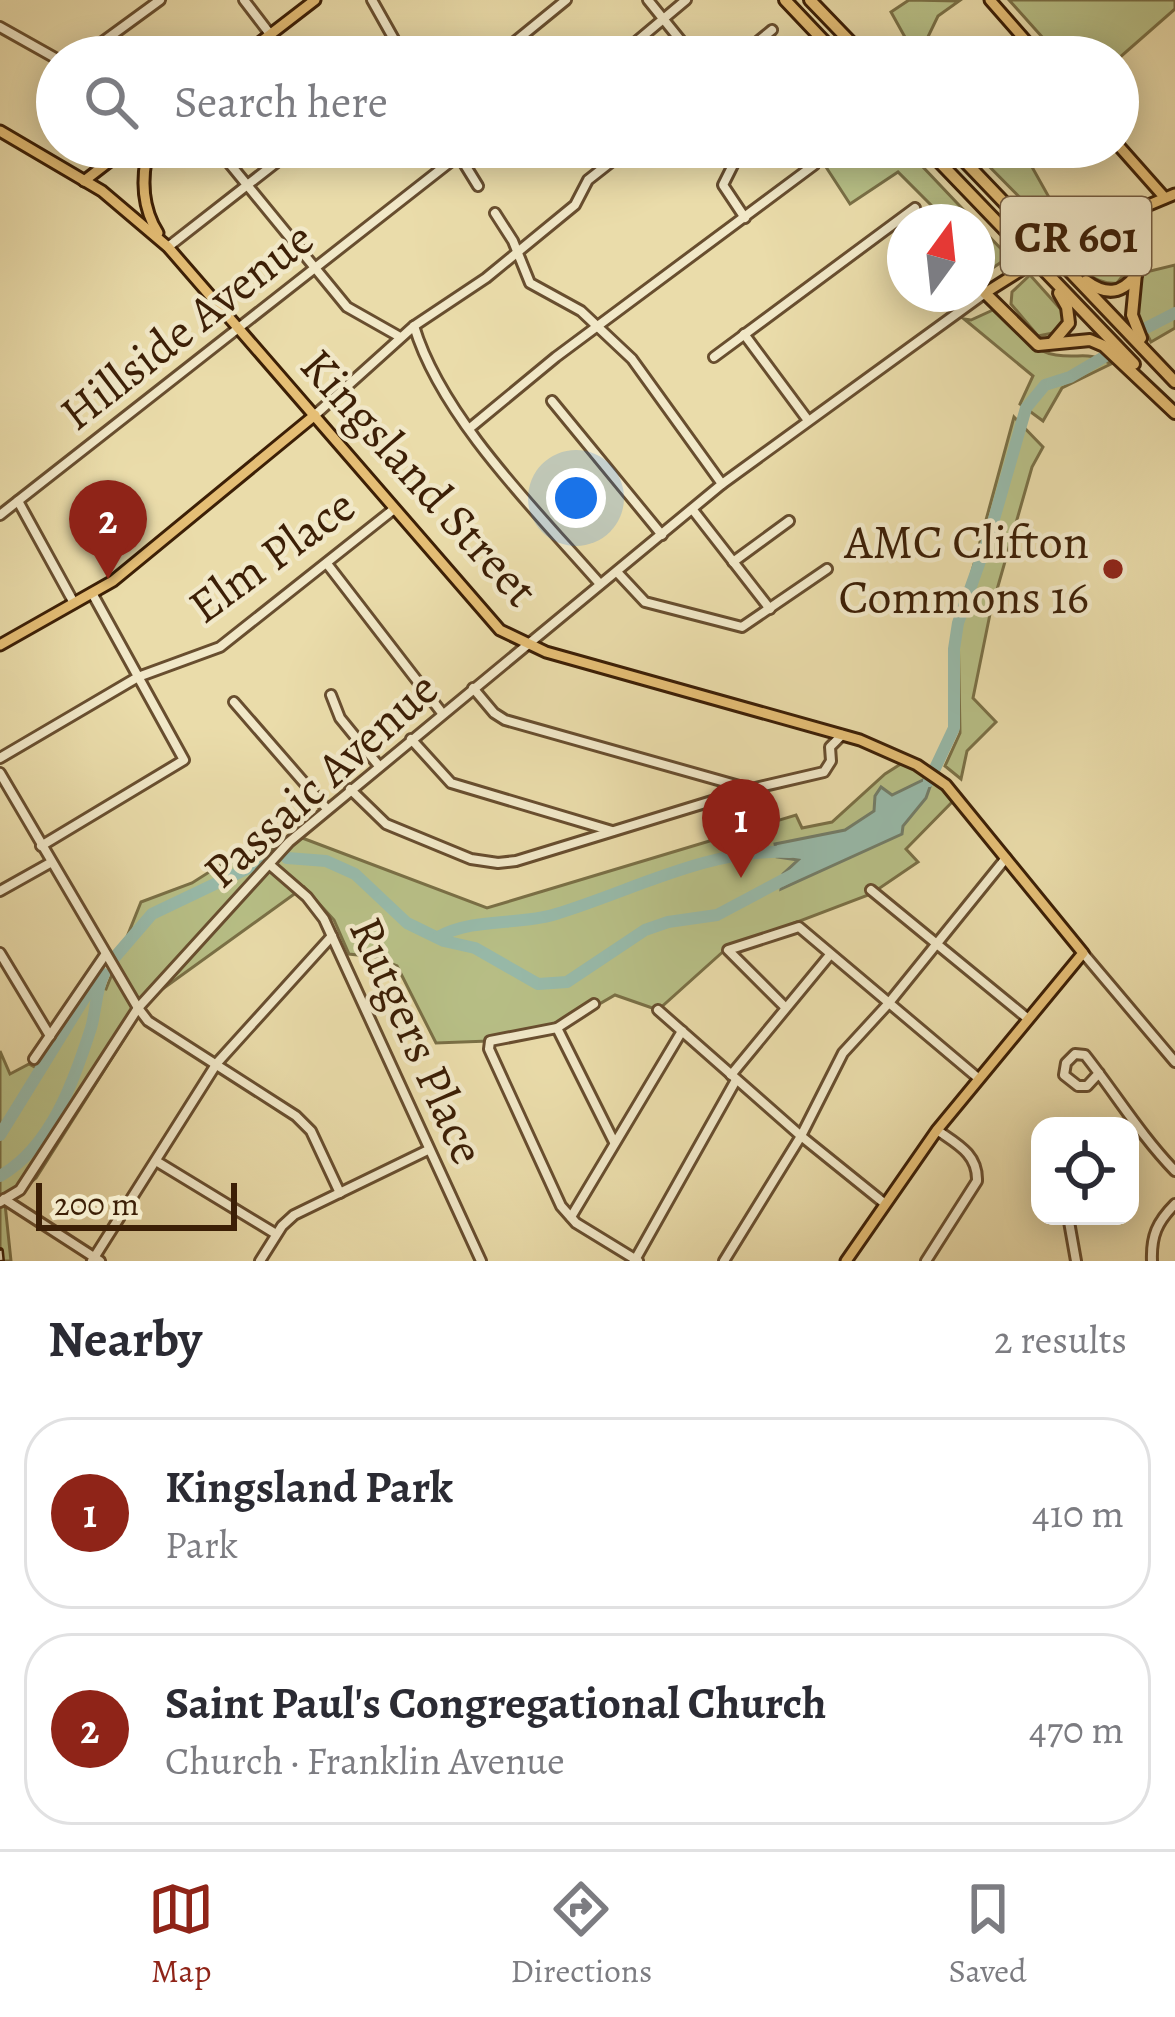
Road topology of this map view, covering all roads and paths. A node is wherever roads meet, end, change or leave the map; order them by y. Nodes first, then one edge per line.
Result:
1 (160, 0) edge
2 (244, 0) edge
3 (314, 0) edge
4 (372, 0) edge
5 (566, 0) edge
6 (648, 0) edge
7 (686, 0) edge
8 (784, 0) edge
9 (810, 0) edge
10 (990, 0) edge
11 (663, 19) junction
12 (0, 27) edge
13 (772, 30) dead end
14 (270, 34) junction
15 (111, 36) edge
16 (267, 36) edge
17 (392, 36) edge
18 (522, 36) edge
19 (643, 36) edge
20 (677, 36) edge
21 (765, 36) edge
22 (819, 36) edge
23 (845, 36) edge
24 (1022, 36) edge
25 (36, 47) edge
26 (0, 131) edge
27 (36, 152) edge
28 (1139, 166) edge
29 (62, 168) edge
30 (101, 168) edge
31 (146, 168) edge
32 (232, 168) edge
33 (268, 168) edge
34 (438, 168) edge
35 (467, 168) edge
36 (603, 168) edge
37 (731, 168) edge
38 (810, 168) edge
39 (945, 168) edge
40 (971, 168) edge
41 (84, 181) junction
42 (246, 185) junction
43 (478, 186) dead end
44 (1170, 196) edge
45 (495, 213) dead end
46 (1118, 217) junction
47 (745, 218) junction
48 (887, 229) edge
49 (168, 247) junction
50 (517, 249) junction
51 (1056, 257) junction
52 (1040, 267) junction
53 (314, 270) junction
54 (1137, 272) junction
55 (995, 286) edge
56 (995, 303) edge
57 (958, 312) edge
58 (414, 326) junction
59 (598, 326) junction
60 (242, 329) junction
61 (744, 334) junction
62 (400, 338) junction
63 (1038, 345) junction
64 (714, 357) dead end
65 (1152, 357) junction
66 (1175, 382) edge
67 (552, 401) dead end
68 (1175, 410) edge
69 (314, 415) junction
70 (807, 419) junction
71 (470, 428) junction
72 (722, 484) junction
73 (18, 501) junction
74 (394, 509) junction
75 (693, 510) junction
76 (0, 515) edge
77 (788, 521) dead end
78 (662, 535) junction
79 (734, 562) junction
80 (328, 565) junction
81 (827, 569) dead end
82 (617, 572) junction
83 (600, 584) junction
84 (92, 593) junction
85 (74, 603) junction
86 (770, 609) junction
87 (526, 644) junction
88 (0, 645) edge
89 (138, 677) junction
90 (473, 688) junction
91 (331, 695) dead end
92 (234, 702) dead end
93 (442, 713) junction
94 (842, 735) junction
95 (411, 739) junction
96 (0, 758) edge
97 (379, 766) junction
98 (0, 773) edge
99 (350, 789) junction
100 (751, 790) junction
101 (327, 809) junction
102 (613, 832) junction
103 (41, 846) junction
104 (1006, 858) junction
105 (50, 862) junction
106 (268, 864) junction
107 (871, 890) dead end
108 (0, 891) edge
109 (332, 936) junction
110 (937, 945) junction
111 (0, 953) edge
112 (1083, 953) junction
113 (105, 955) junction
114 (829, 956) junction
115 (594, 1004) dead end
116 (888, 1004) junction
117 (785, 1007) junction
118 (138, 1008) junction
119 (658, 1010) dead end
120 (1028, 1018) junction
121 (557, 1028) junction
122 (682, 1031) junction
123 (50, 1036) junction
124 (34, 1059) dead end
125 (1175, 1062) edge
126 (217, 1064) junction
127 (1099, 1073) junction
128 (734, 1077) junction
129 (978, 1078) junction
130 (937, 1130) junction
131 (801, 1136) junction
132 (614, 1143) junction
133 (428, 1150) junction
134 (156, 1161) junction
135 (1175, 1171) edge
136 (340, 1193) junction
137 (2, 1201) edge
138 (884, 1203) junction
139 (1175, 1204) edge
140 (571, 1217) junction
141 (1070, 1225) edge
142 (276, 1234) junction
143 (96, 1260) edge
144 (260, 1261) edge
145 (481, 1261) edge
146 (636, 1261) edge
147 (724, 1261) edge
148 (846, 1261) edge
149 (926, 1261) edge
150 (1076, 1261) edge
151 (1152, 1261) edge

1 - 15 street
2 - 14 street
3 - 14 main road
4 - 17 street
5 - 18 street
6 - 11 street
7 - 11 street
8 - 22 highway
9 - 23 highway
10 - 24 main road
11 - 19 street
11 - 20 street
12 - 25 street
13 - 21 street
14 - 16 main road
26 - 27 main road, Kingsland Street
28 - 44 main road
29 - 41 main road, Kingsland Street
30 - 41 main road
31 - 49 main road
32 - 42 street
33 - 42 street
34 - 53 street, Hillside Avenue
35 - 43 street
36 - 50 street
37 - 47 street
38 - 47 street
39 - 52 highway, bridge
40 - 51 highway, bridge
41 - 49 main road, Kingsland Street
42 - 49 street
42 - 53 street
44 - 46 main road, CR 601
45 - 50 street
46 - 54 highway
46 - 55 main road, CR 601
47 - 59 street
48 - 61 street
49 - 60 main road, Kingsland Street
50 - 58 street
50 - 59 street
51 - 54 highway
51 - 65 highway
52 - 63 highway
52 - 68 highway
53 - 60 street, Hillside Avenue
53 - 62 street
54 - 65 highway
56 - 63 highway
57 - 70 street, CR 601
58 - 62 street
58 - 71 street
59 - 71 street
59 - 72 street
60 - 69 main road, Kingsland Street
60 - 73 street, Hillside Avenue
61 - 64 street
61 - 70 street
62 - 69 street
63 - 68 highway
65 - 66 highway
67 - 78 street
69 - 74 main road, Kingsland Street
69 - 84 main road
70 - 72 street, CR 601
71 - 83 street
72 - 75 street, CR 601
73 - 76 street, Hillside Avenue
73 - 85 street
74 - 80 street, Elm Place
74 - 87 main road, Kingsland Street
75 - 78 street, Passaic Avenue
75 - 79 street
77 - 79 street
78 - 82 street, Passaic Avenue
79 - 86 street
80 - 89 street, Elm Place
80 - 93 street
81 - 86 street
82 - 83 street, Passaic Avenue
82 - 86 street
83 - 87 street, Passaic Avenue
84 - 85 main road
84 - 89 street
85 - 88 main road
87 - 90 street, Passaic Avenue
87 - 94 main road, Kingsland Street
89 - 96 street, Elm Place
89 - 103 street
90 - 93 street, Passaic Avenue
90 - 100 street
91 - 97 street
92 - 101 street
93 - 95 street, Passaic Avenue
94 - 100 street
94 - 104 main road, Kingsland Street
95 - 97 street, Passaic Avenue
95 - 102 street
97 - 99 street, Passaic Avenue
98 - 103 street
99 - 101 street, Passaic Avenue
99 - 102 street
100 - 102 street
101 - 106 street, Passaic Avenue
103 - 105 street
104 - 110 street
104 - 112 main road
105 - 108 street
105 - 113 street
106 - 109 street, Rutgers Place
106 - 118 street, Passaic Avenue
107 - 110 street
109 - 126 street
109 - 133 street, Rutgers Place
110 - 116 street
110 - 120 street
111 - 123 street
112 - 120 main road
112 - 125 street
113 - 118 street
113 - 123 street
114 - 116 street
114 - 117 street
114 - 117 street
115 - 121 street
116 - 129 street
116 - 131 street
117 - 128 street
118 - 126 street
118 - 137 street, Passaic Avenue
119 - 122 street
120 - 129 main road
121 - 132 street
121 - 140 street
122 - 128 street
122 - 132 street
123 - 124 street
126 - 134 street
126 - 136 street
127 - 127 street
127 - 135 street
128 - 131 street
128 - 146 street
129 - 130 main road
130 - 138 main road
130 - 149 street
131 - 138 street
131 - 147 street
132 - 140 street
133 - 136 street
133 - 145 street, Rutgers Place
134 - 142 street
134 - 143 street
136 - 142 street
137 - 143 street
138 - 148 main road
139 - 151 street
140 - 146 street
141 - 150 street
142 - 144 street

